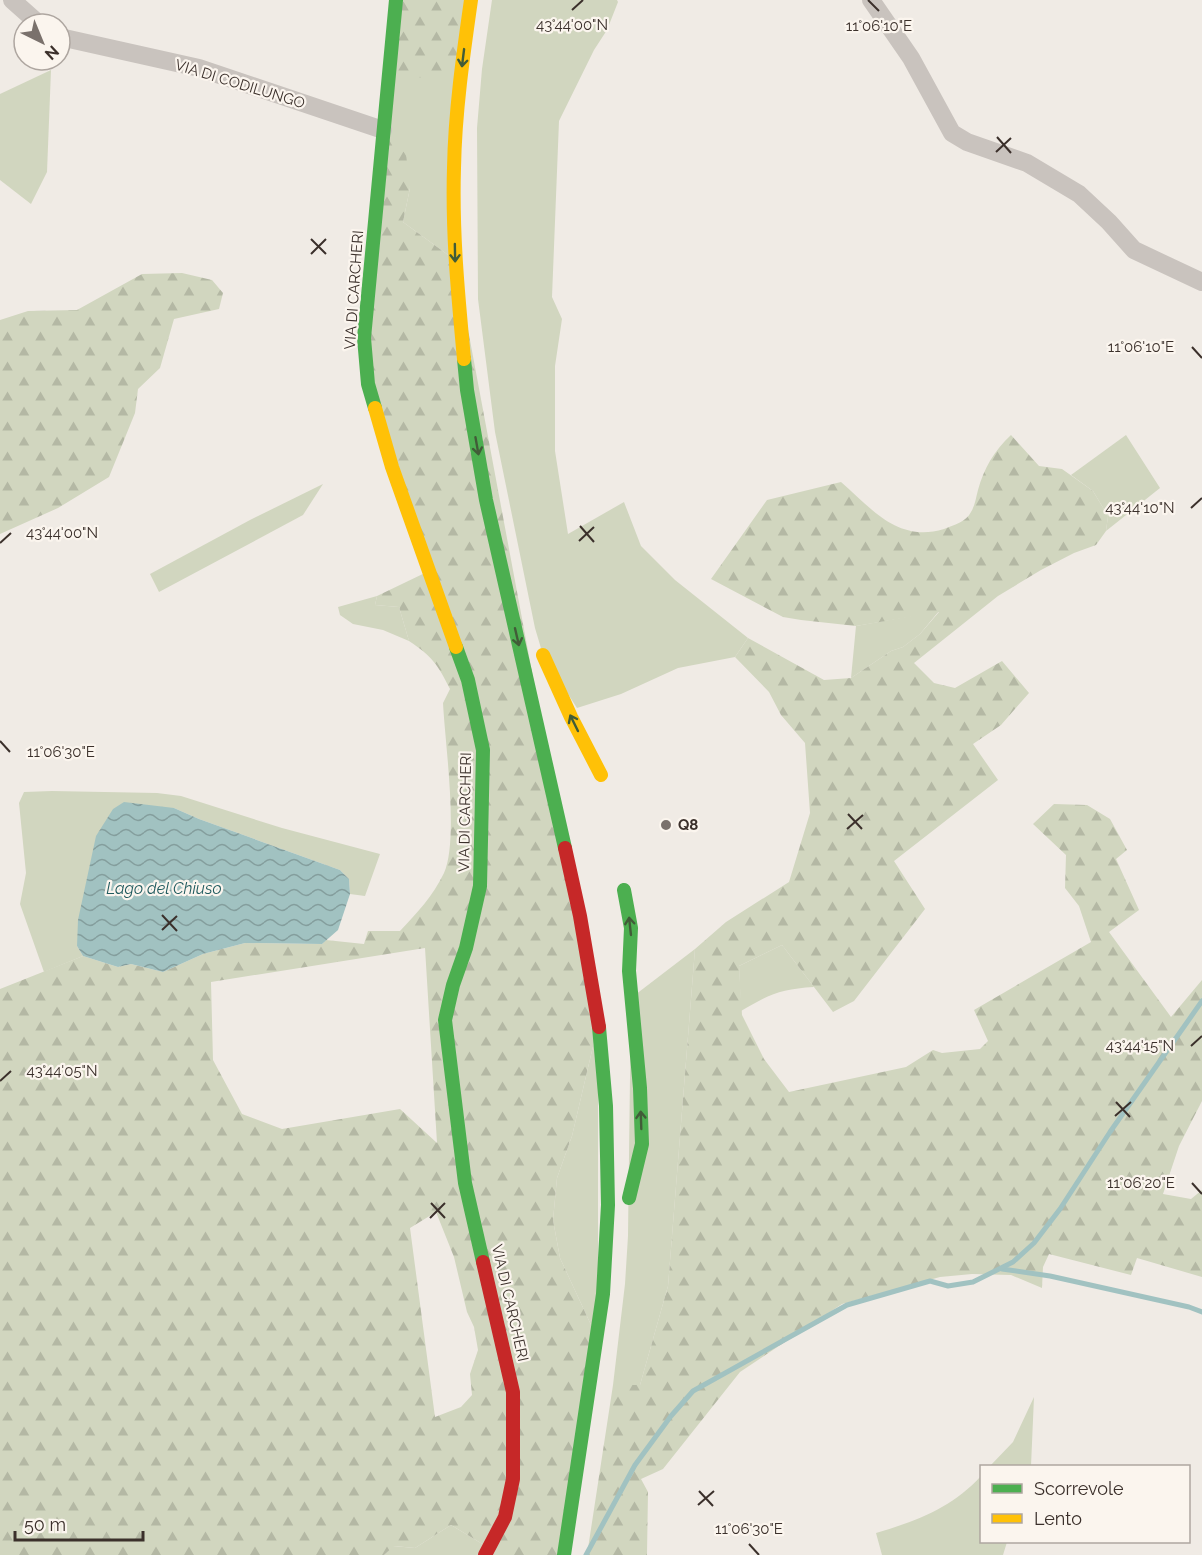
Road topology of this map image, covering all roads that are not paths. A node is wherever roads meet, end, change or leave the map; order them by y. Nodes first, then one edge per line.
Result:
1 (12, 0) edge
2 (396, 0) edge
3 (471, 0) edge
4 (871, 0) edge
5 (26, 12) edge
6 (72, 40) edge
7 (383, 130) junction
8 (1202, 282) edge
9 (558, 723) dead end
10 (601, 775) dead end
11 (624, 890) dead end
12 (621, 1032) dead end
13 (485, 1555) edge
14 (564, 1555) edge

1 - 5 street
2 - 7 main road, VIA DI CARCHERI
3 -> 14 main road
4 - 8 street
6 - 7 street, VIA DI CODILUNGO
7 - 13 main road, VIA DI CARCHERI
10 -> 9 main road
12 -> 11 main road

